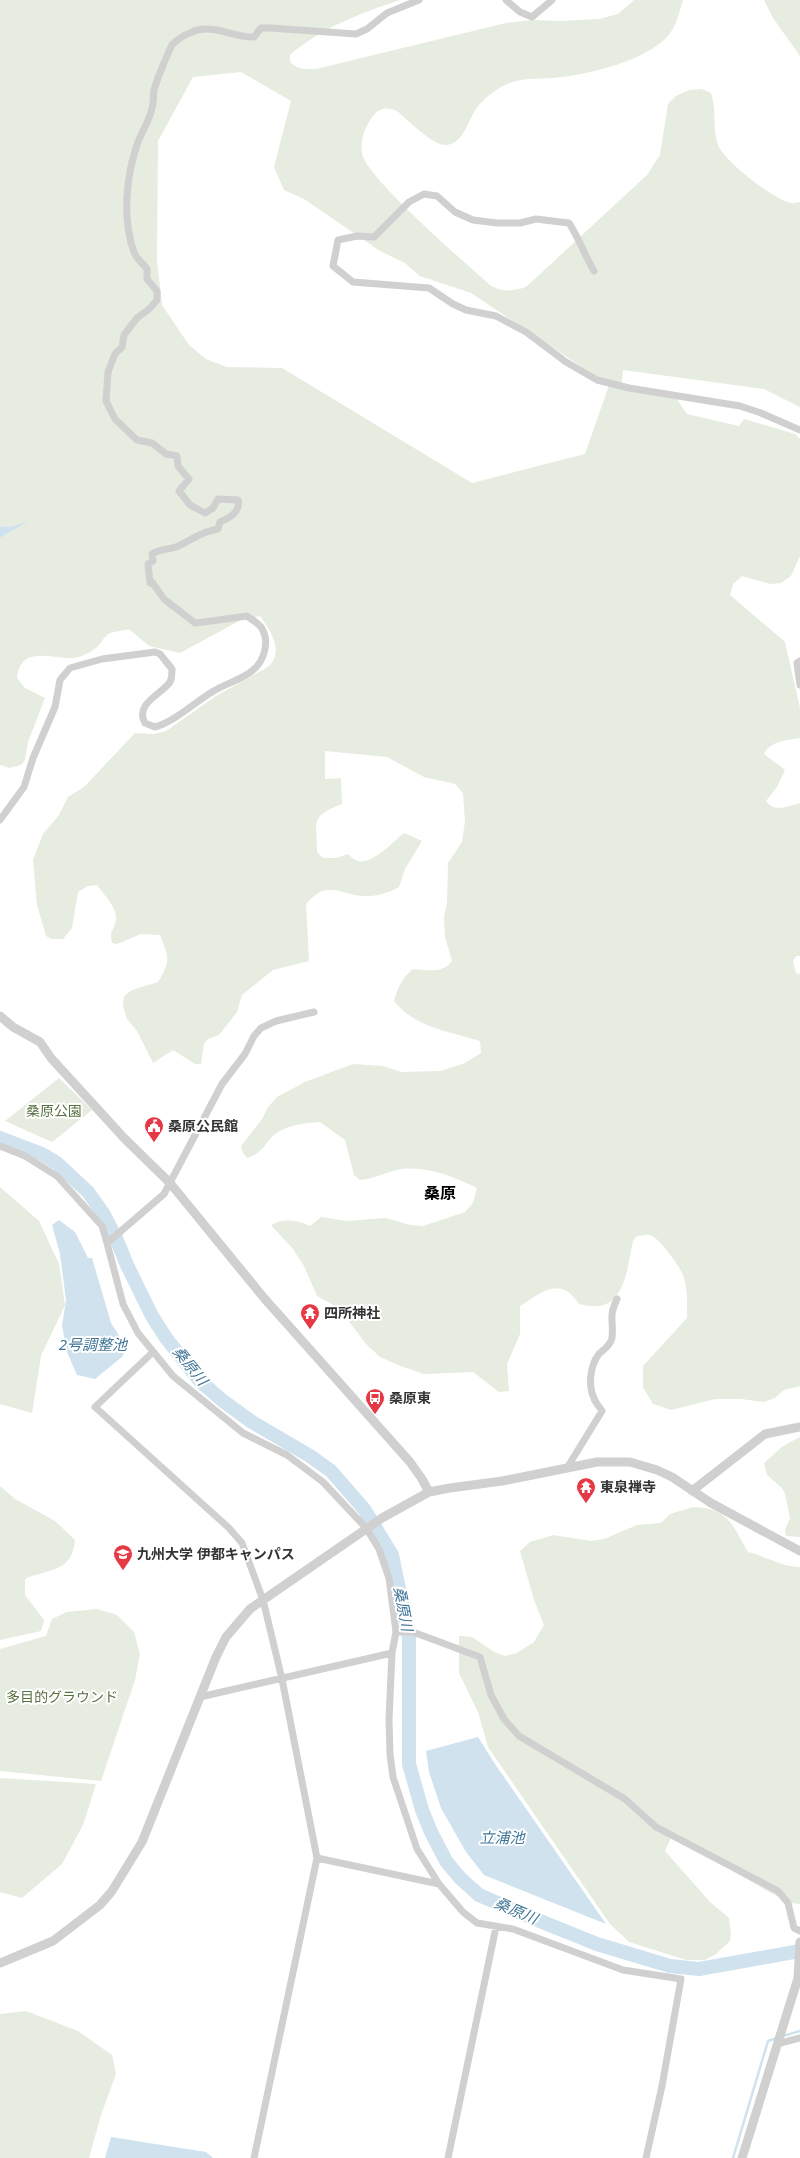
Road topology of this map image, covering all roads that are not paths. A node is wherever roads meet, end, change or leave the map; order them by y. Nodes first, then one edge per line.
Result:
1 (419, 0) edge
2 (506, 0) edge
3 (552, 0) edge
4 (594, 271) dead end
5 (800, 430) edge
6 (800, 661) edge
7 (800, 685) edge
8 (0, 820) edge
9 (314, 1012) dead end
10 (0, 1016) edge
11 (0, 1146) edge
12 (170, 1183) junction
13 (109, 1242) junction
14 (617, 1299) dead end
15 (153, 1352) junction
16 (800, 1427) edge
17 (567, 1468) junction
18 (692, 1491) junction
19 (429, 1492) junction
20 (366, 1528) junction
21 (796, 1549) edge
22 (800, 1556) edge
23 (263, 1600) junction
24 (396, 1632) junction
25 (392, 1653) junction
26 (282, 1680) junction
27 (200, 1697) junction
28 (316, 1858) junction
29 (439, 1884) junction
30 (496, 1927) junction
31 (800, 1931) edge
32 (800, 1938) edge
33 (800, 1942) edge
34 (0, 1963) edge
35 (799, 1978) edge
36 (800, 2038) edge
37 (777, 2044) junction
38 (254, 2158) edge
39 (448, 2158) edge
40 (646, 2158) edge
41 (742, 2158) edge

1 - 8 street
2 - 3 street
4 - 5 street
6 - 7 street
9 - 12 street
10 - 12 street
11 - 13 street
12 - 13 street
12 - 19 street
13 - 15 street
14 - 17 street
15 - 20 street
15 - 23 street
16 - 18 street
17 - 18 street
17 - 19 street
18 - 21 street
19 - 20 street
20 - 23 street
20 - 24 street
21 - 22 street
23 - 26 street
23 - 27 street
24 - 25 street
24 - 31 street
25 - 26 street
25 - 29 street
26 - 27 street
26 - 28 street
27 - 34 street
28 - 29 street
28 - 38 street
29 - 30 street
30 - 39 street
30 - 40 street
32 - 33 street
33 - 35 street
35 - 37 street
36 - 37 street
37 - 41 street

